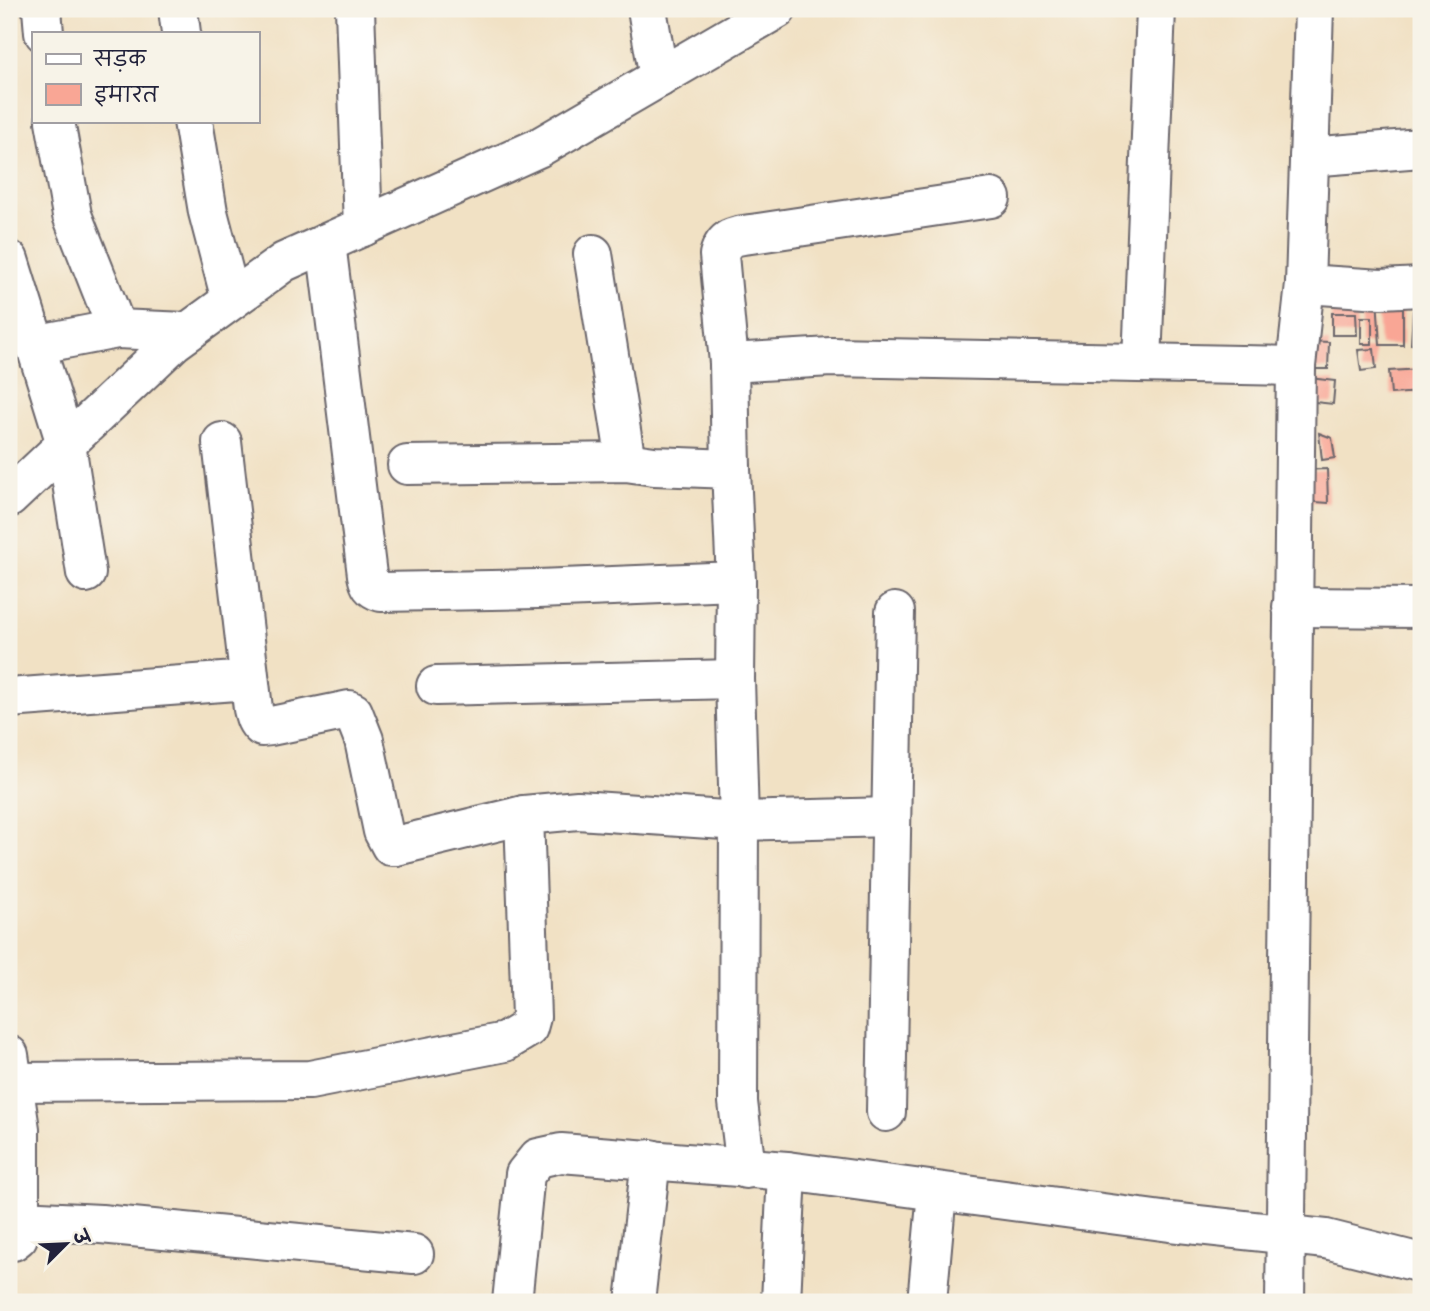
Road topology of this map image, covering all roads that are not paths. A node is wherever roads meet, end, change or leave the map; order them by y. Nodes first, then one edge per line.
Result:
1 (42, 9) edge
2 (177, 9) edge
3 (355, 9) edge
4 (647, 9) edge
5 (776, 9) edge
6 (1156, 9) edge
7 (1324, 9) edge
8 (44, 32) edge
9 (181, 32) edge
10 (659, 78) junction
11 (55, 122) edge
12 (193, 122) edge
13 (1421, 148) edge
14 (1309, 157) junction
15 (991, 198) dead end
16 (363, 226) junction
17 (326, 243) junction
18 (593, 254) dead end
19 (9, 260) edge
20 (1305, 284) junction
21 (1421, 287) edge
22 (231, 300) junction
23 (117, 329) junction
24 (187, 332) junction
25 (34, 345) junction
26 (729, 363) junction
27 (1142, 363) junction
28 (1296, 366) junction
29 (222, 442) dead end
30 (66, 444) junction
31 (626, 462) junction
32 (407, 465) dead end
33 (731, 469) junction
34 (9, 498) edge
35 (86, 573) dead end
36 (736, 581) junction
37 (1292, 607) junction
38 (1421, 608) edge
39 (895, 612) dead end
40 (735, 679) junction
41 (249, 680) junction
42 (436, 686) dead end
43 (9, 698) edge
44 (524, 815) junction
45 (891, 817) junction
46 (739, 821) junction
47 (11, 1068) edge
48 (886, 1112) dead end
49 (651, 1159) junction
50 (746, 1169) junction
51 (787, 1171) junction
52 (937, 1192) junction
53 (14, 1231) edge
54 (1287, 1235) junction
55 (414, 1254) dead end
56 (1421, 1263) edge
57 (512, 1302) edge
58 (635, 1302) edge
59 (781, 1302) edge
60 (927, 1302) edge
61 (1285, 1302) edge

1 - 8 street
2 - 9 street
3 - 16 street
4 - 10 street
5 - 10 street
6 - 27 street
7 - 14 street
10 - 16 street
11 - 23 street
12 - 22 street
13 - 14 street
14 - 20 street
15 - 26 street
16 - 17 street
17 - 22 street
17 - 36 street
18 - 31 street
19 - 25 street
20 - 21 street
20 - 28 street
22 - 24 street
23 - 24 street
23 - 25 street
24 - 30 street
25 - 30 street
26 - 27 street
26 - 33 street
27 - 28 street
28 - 37 street
29 - 41 street
30 - 34 street
30 - 35 street
31 - 32 street
31 - 33 street
33 - 36 street
36 - 40 street
37 - 38 street
37 - 54 street
39 - 45 street
40 - 42 street
40 - 46 street
41 - 43 street
41 - 44 street
44 - 46 street
44 - 47 street
45 - 46 street
45 - 48 street
46 - 50 street
47 - 53 street
49 - 50 street
49 - 57 street
49 - 58 street
50 - 51 street
51 - 52 street
51 - 59 street
52 - 54 street
52 - 60 street
53 - 55 street
54 - 56 street
54 - 61 street

